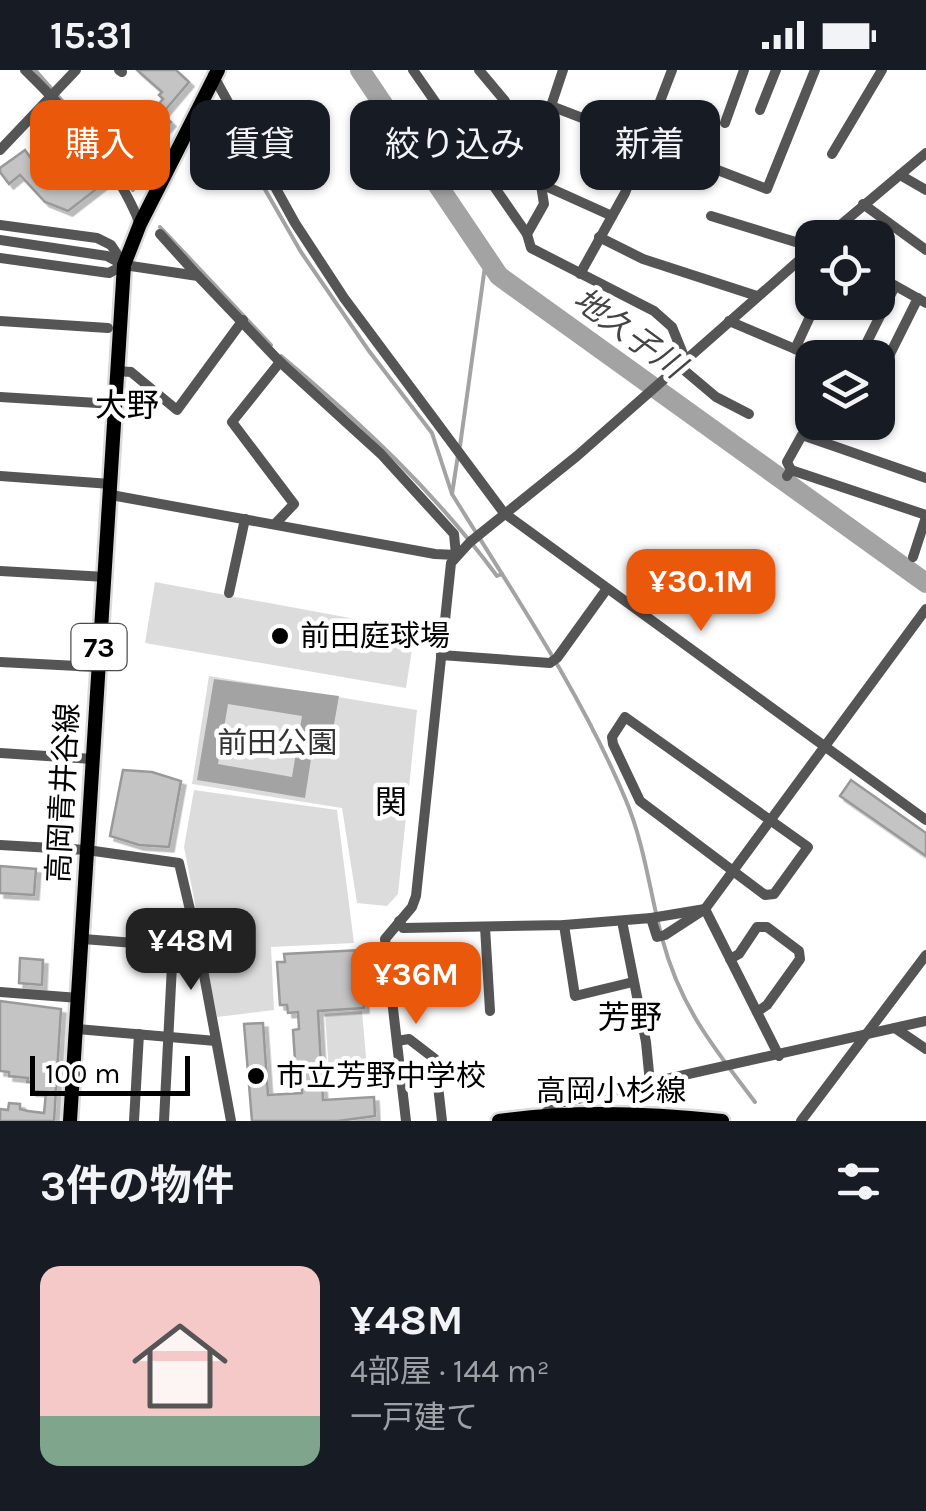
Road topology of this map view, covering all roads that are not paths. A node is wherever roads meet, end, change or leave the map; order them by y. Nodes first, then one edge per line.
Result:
1 (24, 70) edge
2 (76, 70) edge
3 (414, 70) edge
4 (479, 70) edge
5 (564, 70) edge
6 (672, 70) edge
7 (744, 70) edge
8 (776, 70) edge
9 (814, 70) edge
10 (882, 70) edge
11 (215, 72) edge
12 (52, 97) junction
13 (503, 100) edge
14 (660, 100) edge
15 (760, 110) dead end
16 (580, 117) edge
17 (726, 123) dead end
18 (0, 150) edge
19 (926, 153) edge
20 (832, 154) dead end
21 (720, 171) edge
22 (900, 175) junction
23 (542, 190) edge
24 (554, 190) edge
25 (626, 190) edge
26 (926, 190) edge
27 (863, 204) junction
28 (612, 216) junction
29 (712, 216) dead end
30 (845, 220) edge
31 (140, 224) junction
32 (0, 225) edge
33 (160, 234) dead end
34 (527, 234) junction
35 (600, 237) junction
36 (0, 240) edge
37 (795, 243) edge
38 (926, 250) edge
39 (0, 258) edge
40 (795, 263) edge
41 (124, 266) junction
42 (580, 274) junction
43 (198, 276) junction
44 (895, 286) edge
45 (757, 296) junction
46 (922, 300) edge
47 (242, 320) junction
48 (729, 320) junction
49 (0, 321) edge
50 (108, 328) dead end
51 (895, 348) edge
52 (795, 349) edge
53 (280, 362) junction
54 (681, 362) junction
55 (116, 371) junction
56 (0, 397) edge
57 (114, 404) junction
58 (748, 414) dead end
59 (0, 476) edge
60 (926, 478) edge
61 (111, 489) junction
62 (504, 513) junction
63 (926, 516) edge
64 (245, 518) junction
65 (275, 524) junction
66 (456, 554) junction
67 (913, 557) dead end
68 (0, 571) edge
69 (106, 578) junction
70 (606, 590) junction
71 (229, 592) dead end
72 (926, 609) edge
73 (440, 655) junction
74 (0, 662) edge
75 (97, 667) junction
76 (826, 747) junction
77 (0, 753) edge
78 (93, 759) junction
79 (926, 820) edge
80 (769, 822) junction
81 (0, 845) edge
82 (87, 850) junction
83 (733, 871) junction
84 (705, 909) junction
85 (656, 918) junction
86 (399, 921) junction
87 (622, 921) junction
88 (564, 925) junction
89 (485, 927) junction
90 (83, 939) junction
91 (174, 946) junction
92 (200, 948) junction
93 (926, 955) edge
94 (730, 959) junction
95 (633, 982) junction
96 (0, 992) edge
97 (79, 998) junction
98 (490, 1011) dead end
99 (757, 1012) junction
100 (926, 1021) edge
101 (895, 1028) junction
102 (77, 1029) junction
103 (139, 1034) junction
104 (868, 1035) junction
105 (169, 1037) junction
106 (397, 1040) junction
107 (216, 1041) junction
108 (926, 1049) edge
109 (779, 1056) junction
110 (650, 1084) junction
111 (544, 1118) edge
112 (697, 1120) edge
113 (70, 1121) edge
114 (134, 1121) edge
115 (164, 1121) edge
116 (231, 1121) edge
117 (406, 1121) edge
118 (442, 1121) edge
119 (499, 1121) edge
120 (722, 1121) edge
121 (801, 1121) edge

1 - 12 street
2 - 12 street
3 - 34 street
4 - 13 street
5 - 16 street
6 - 14 street
7 - 17 street
8 - 15 street
9 - 21 street
10 - 20 street
11 - 31 main road, 高岡青井谷線 / 73
11 - 62 street
12 - 18 street
12 - 31 street
19 - 22 street
22 - 26 street
22 - 27 street
23 - 34 street
24 - 28 street
25 - 28 street
27 - 30 street
27 - 38 street
28 - 35 street
29 - 37 street
31 - 41 main road, 高岡青井谷線 / 73
32 - 41 street
33 - 43 street
34 - 42 street
35 - 42 street
35 - 45 street
36 - 41 street
39 - 41 street
40 - 45 street
41 - 43 street
41 - 55 main road, 高岡青井谷線 / 73
42 - 54 street
43 - 47 street
44 - 46 street
45 - 48 street
46 - 51 street
47 - 53 street
47 - 55 street
48 - 52 street
48 - 54 street
49 - 50 street
53 - 65 street
53 - 66 street
54 - 58 street
54 - 62 street
55 - 57 main road, 高岡青井谷線 / 73
56 - 57 street
57 - 61 main road, 高岡青井谷線 / 73
59 - 61 street
60 - 63 street
61 - 64 street
61 - 69 main road, 高岡青井谷線 / 73
62 - 66 street
62 - 70 street
63 - 67 street
64 - 65 street
64 - 71 street
65 - 66 street
66 - 73 street
68 - 69 street
69 - 75 main road, 高岡青井谷線 / 73
70 - 73 street
70 - 76 street
72 - 76 street
73 - 86 street
74 - 75 street
75 - 78 main road, 高岡青井谷線 / 73
76 - 79 street
76 - 80 street
77 - 78 street
78 - 82 main road, 高岡青井谷線 / 73
80 - 83 street
80 - 83 street
80 - 83 street
81 - 82 street
82 - 90 main road, 高岡青井谷線 / 73
82 - 92 street
83 - 84 street
84 - 85 street
84 - 85 street
84 - 94 street
85 - 87 street
86 - 89 street
86 - 106 street
87 - 88 street
87 - 95 street
88 - 89 street
88 - 95 street
89 - 98 street
90 - 91 street
90 - 97 main road, 高岡青井谷線 / 73
91 - 92 street
91 - 105 street
92 - 107 street
93 - 104 street
94 - 99 street
94 - 99 street
95 - 110 street
96 - 97 street
97 - 102 main road, 高岡青井谷線 / 73
99 - 109 street
100 - 101 street
101 - 104 street
101 - 108 street
102 - 103 street
102 - 113 main road, 高岡青井谷線 / 73
103 - 105 street
103 - 114 street
104 - 109 street
104 - 121 street
105 - 107 street
105 - 115 street
106 - 117 street
106 - 118 street
107 - 116 street
109 - 110 street
110 - 111 street
111 - 112 main road, 高岡小杉線
111 - 119 main road, 高岡小杉線
112 - 120 main road, 高岡小杉線

